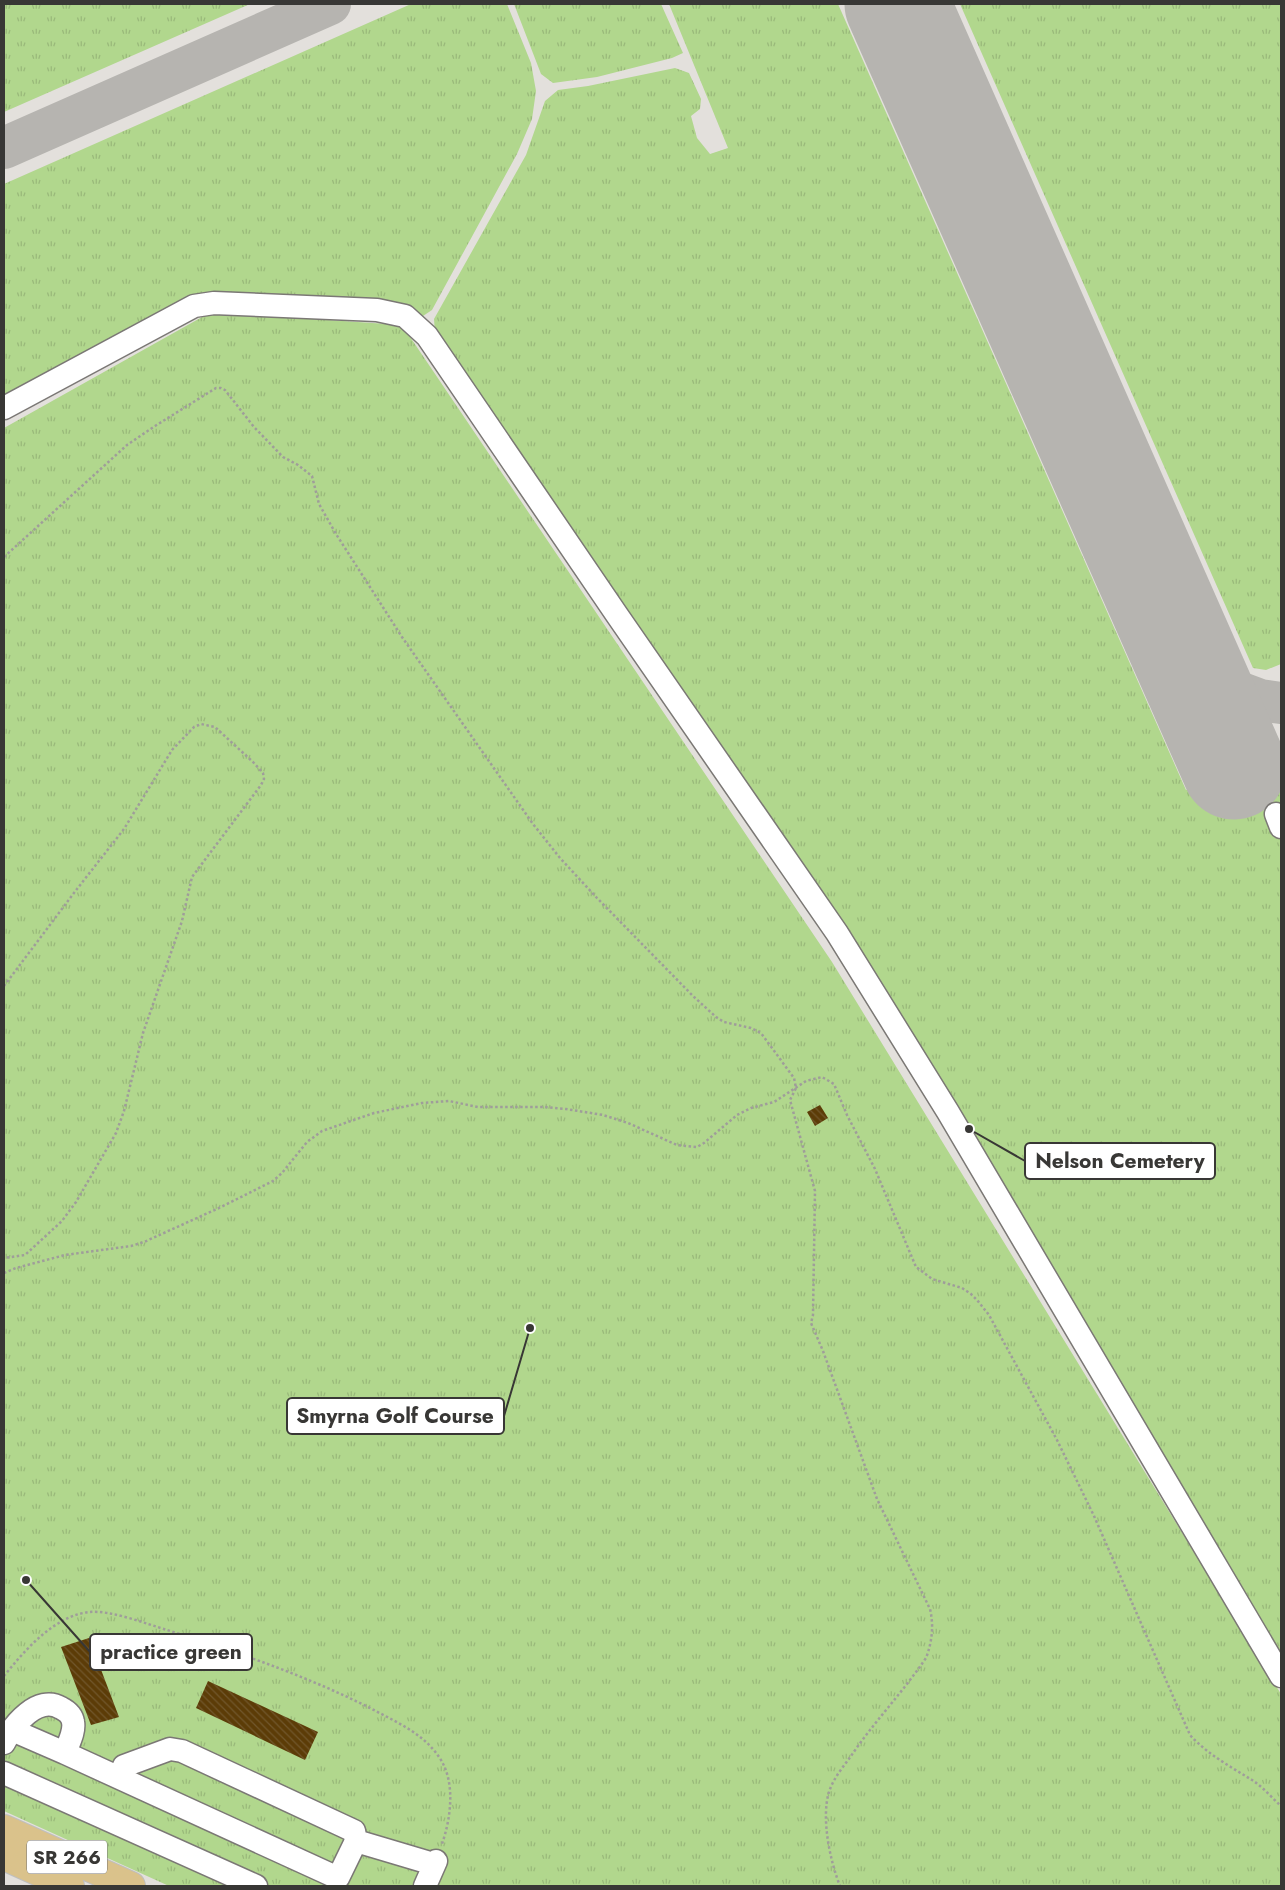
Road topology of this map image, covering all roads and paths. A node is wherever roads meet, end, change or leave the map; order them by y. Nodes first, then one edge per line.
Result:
1 (4, 408) edge
2 (4, 557) edge
3 (4, 986) edge
4 (796, 1088) junction
5 (4, 1258) edge
6 (4, 1273) edge
7 (4, 1676) edge
8 (1281, 1676) edge
9 (8, 1736) edge
10 (65, 1753) junction
11 (4, 1773) edge
12 (119, 1777) junction
13 (1281, 1806) edge
14 (4, 1829) edge
15 (356, 1840) junction
16 (4, 1856) edge
17 (433, 1862) junction
18 (336, 1882) edge
19 (70, 1886) edge
20 (131, 1886) edge
21 (256, 1886) edge
22 (425, 1886) edge
23 (840, 1886) edge

1 - 8 lane
2 - 4 path
3 - 5 path
4 - 6 path
4 - 13 path
4 - 23 path
7 - 17 path
9 - 10 lane
9 - 10 lane
10 - 12 lane
11 - 21 lane
12 - 15 lane
12 - 18 lane
14 - 20 main road, SR 266
15 - 17 lane
15 - 18 lane
16 - 19 main road, SR 266
17 - 22 lane

